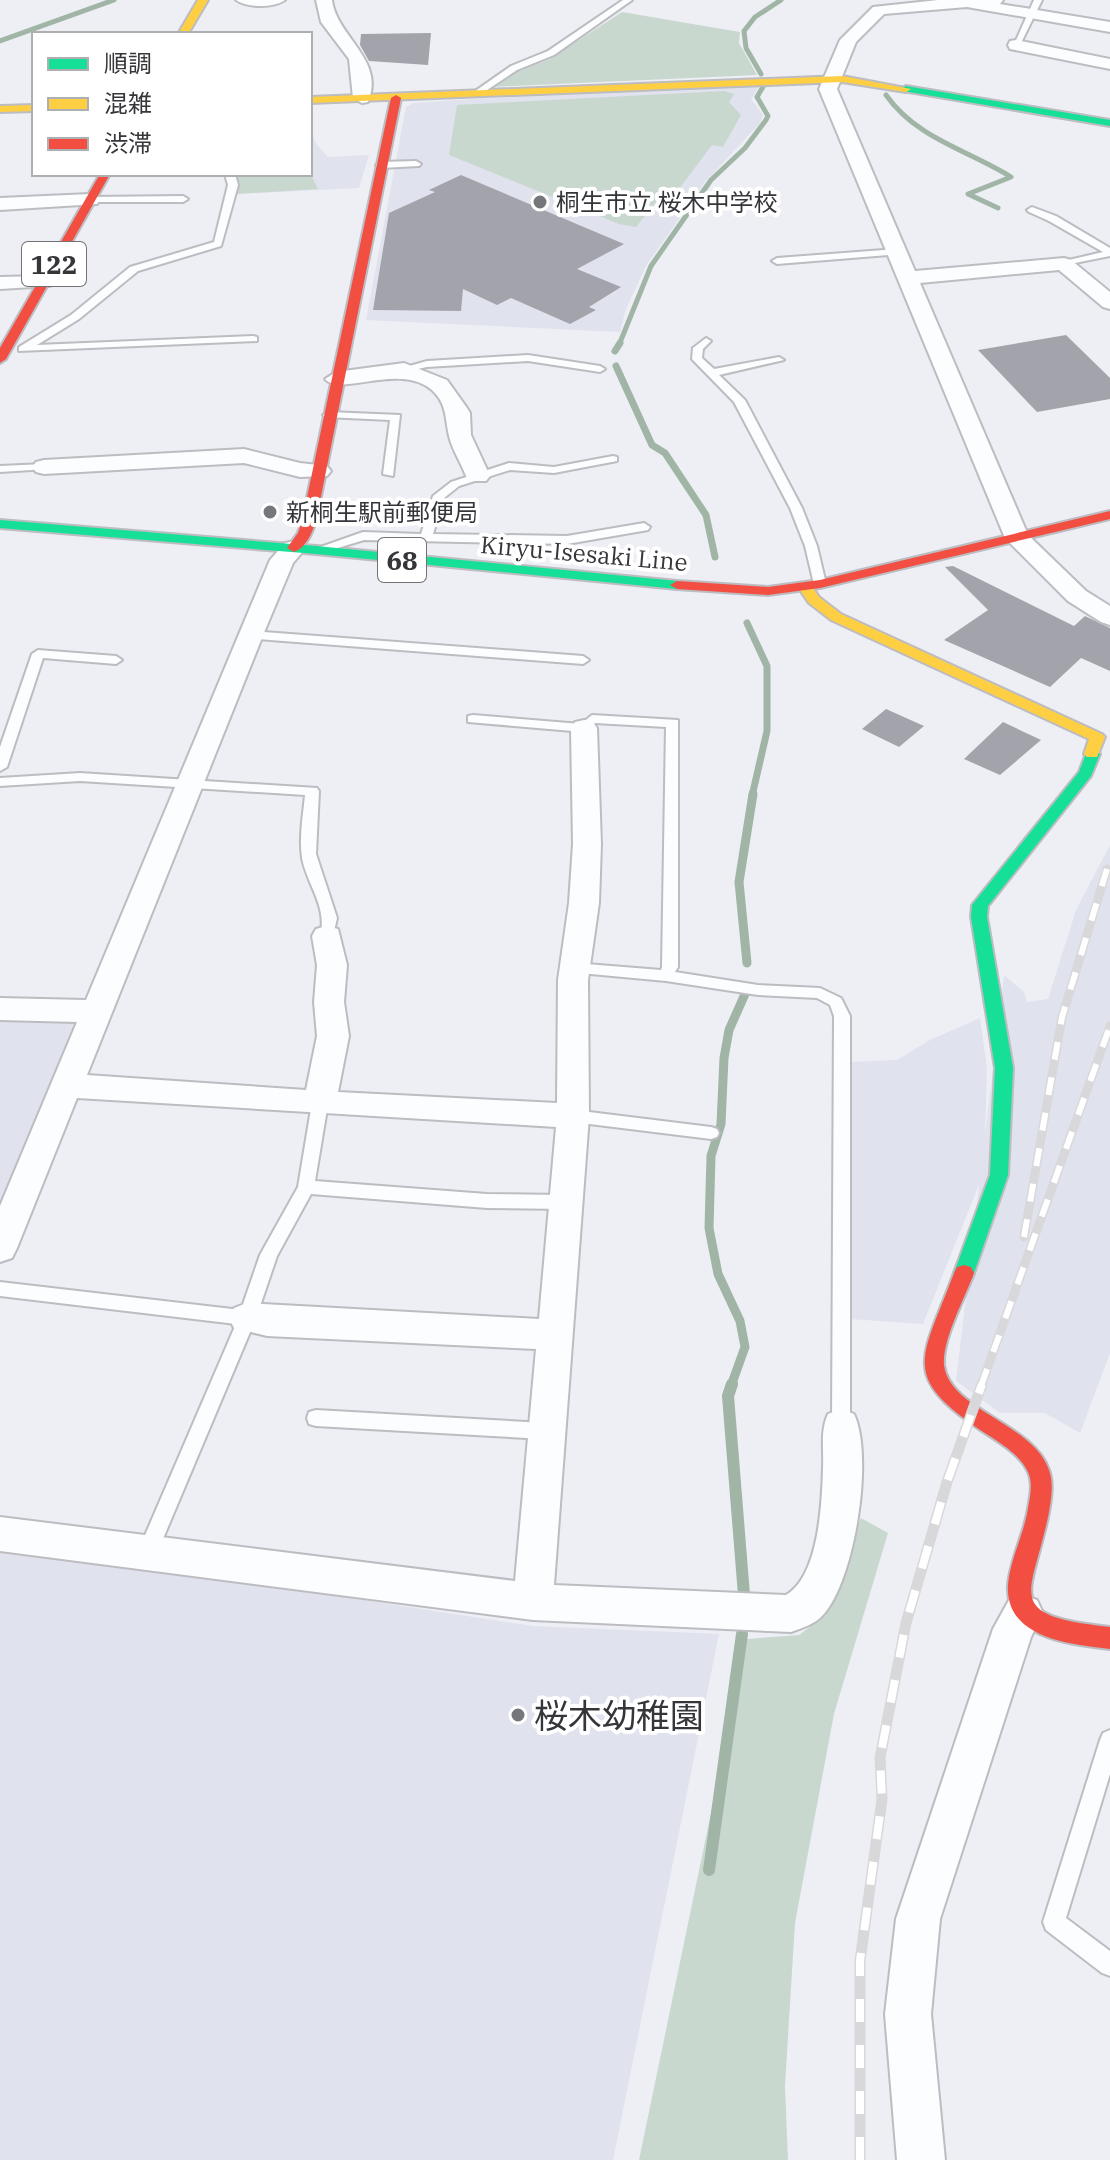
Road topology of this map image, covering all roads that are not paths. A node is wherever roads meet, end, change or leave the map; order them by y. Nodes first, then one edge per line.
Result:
1 (203, 0) edge
2 (244, 0) edge
3 (277, 0) edge
4 (324, 0) edge
5 (628, 0) edge
6 (995, 0) edge
7 (888, 3) edge
8 (973, 4) junction
9 (1034, 7) edge
10 (1110, 27) edge
11 (184, 32) edge
12 (1016, 45) joint
13 (1110, 64) edge
14 (830, 79) junction
15 (475, 94) junction
16 (362, 98) junction
17 (396, 98) junction
18 (312, 100) edge
19 (32, 108) edge
20 (0, 109) edge
21 (1110, 123) edge
22 (416, 164) dead end
23 (381, 165) junction
24 (104, 176) edge
25 (231, 176) edge
26 (183, 199) dead end
27 (90, 200) junction
28 (0, 204) edge
29 (1032, 210) dead end
30 (897, 252) junction
31 (1110, 252) edge
32 (777, 261) dead end
33 (1064, 264) junction
34 (908, 278) junction
35 (43, 282) junction
36 (0, 283) edge
37 (1110, 303) edge
38 (253, 339) dead end
39 (706, 341) dead end
40 (10, 352) edge
41 (779, 360) dead end
42 (404, 369) junction
43 (600, 369) dead end
44 (710, 373) junction
45 (336, 379) junction
46 (329, 415) junction
47 (613, 459) dead end
48 (44, 467) joint
49 (0, 469) edge
50 (319, 471) junction
51 (389, 474) dead end
52 (478, 476) junction
53 (1110, 515) edge
54 (0, 524) edge
55 (644, 527) dead end
56 (426, 536) junction
57 (1017, 538) junction
58 (305, 549) junction
59 (813, 586) junction
60 (1110, 617) edge
61 (250, 635) junction
62 (116, 660) dead end
63 (583, 660) dead end
64 (473, 719) dead end
65 (584, 728) junction
66 (1106, 737) edge
67 (0, 767) edge
68 (0, 782) edge
69 (191, 782) junction
70 (327, 936) joint
71 (574, 968) junction
72 (666, 976) junction
73 (0, 1009) edge
74 (94, 1011) junction
75 (65, 1085) junction
76 (320, 1103) junction
77 (573, 1116) junction
78 (711, 1133) dead end
79 (306, 1187) junction
80 (565, 1202) junction
81 (0, 1248) edge
82 (0, 1289) edge
83 (247, 1318) junction
84 (553, 1335) junction
85 (316, 1418) dead end
86 (841, 1425) joint
87 (545, 1431) junction
88 (0, 1534) edge
89 (147, 1555) junction
90 (533, 1602) junction
91 (1023, 1613) junction
92 (1110, 1638) edge
93 (1110, 1740) edge
94 (1110, 1965) edge
95 (921, 2160) edge

1 - 11 main road
2 - 3 street
4 - 16 street
5 - 15 lane
6 - 8 street
7 - 8 street
7 - 14 street
8 - 9 street
9 - 10 street
9 - 12 lane
12 - 13 street
14 - 15 main road
14 - 21 main road
14 - 30 street
15 - 17 main road
16 - 17 main road
16 - 18 main road
17 - 23 main road
19 - 20 main road
22 - 23 lane
23 - 45 main road
24 - 27 main road, 122
25 - 40 lane
26 - 27 lane
27 - 28 street
27 - 35 main road, 122
29 - 31 lane
30 - 32 lane
30 - 34 street
31 - 33 lane
33 - 34 street
33 - 37 street
34 - 57 street
35 - 36 street
35 - 40 main road, 122
38 - 40 lane
39 - 44 lane
41 - 44 lane
42 - 43 lane
42 - 45 street
42 - 52 street
44 - 59 lane
45 - 46 main road
46 - 50 main road
46 - 51 lane
47 - 52 lane
48 - 49 lane
48 - 50 street
50 - 58 main road
52 - 56 lane
53 - 57 main road, Kiryu-Isesaki Line / 68
54 - 58 main road, Kiryu-Isesaki Line / 68
55 - 56 lane
56 - 58 lane
57 - 59 main road, Kiryu-Isesaki Line / 68
57 - 60 street
58 - 59 main road, Kiryu-Isesaki Line / 68
58 - 61 street
59 - 66 main road
61 - 63 lane
61 - 69 street
62 - 67 lane
64 - 65 lane
65 - 71 street
65 - 72 lane
66 - 91 main road
68 - 69 lane
69 - 70 lane
69 - 74 street
70 - 76 street
71 - 72 lane
71 - 77 street
72 - 86 lane
73 - 74 street
74 - 75 street
75 - 76 street
75 - 81 street
76 - 77 street
76 - 79 lane
77 - 78 lane
77 - 80 street
79 - 80 lane
79 - 83 lane
80 - 84 street
82 - 83 lane
83 - 84 street
83 - 89 lane
84 - 87 street
85 - 87 lane
86 - 90 street
87 - 90 street
88 - 89 street
89 - 90 street
91 - 92 main road
91 - 95 street
93 - 94 lane

